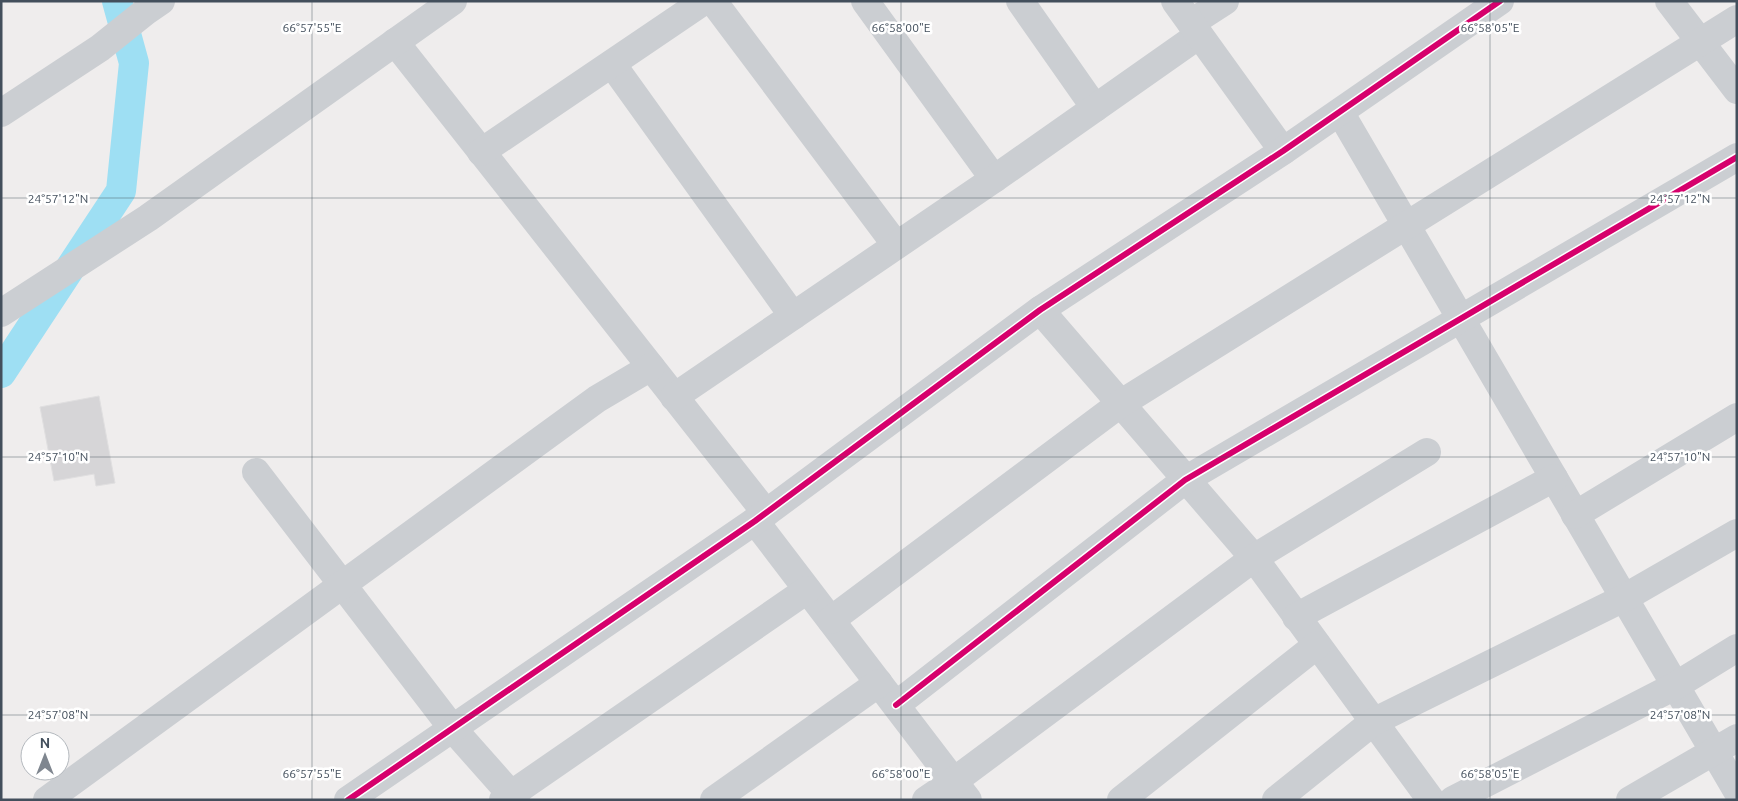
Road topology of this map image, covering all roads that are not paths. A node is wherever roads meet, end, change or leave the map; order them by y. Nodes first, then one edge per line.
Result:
1 (453, 1) edge
2 (704, 1) edge
3 (713, 1) edge
4 (864, 1) edge
5 (1020, 1) edge
6 (1225, 1) edge
7 (1500, 1) edge
8 (1669, 1) edge
9 (153, 7) edge
10 (1737, 19) edge
11 (1188, 20) edge
12 (394, 42) junction
13 (1700, 42) junction
14 (612, 64) junction
15 (1737, 90) edge
16 (1095, 108) junction
17 (1340, 112) junction
18 (1, 113) edge
19 (481, 152) junction
20 (1283, 152) junction
21 (1737, 157) edge
22 (994, 179) junction
23 (1406, 225) junction
24 (896, 245) junction
25 (8, 309) edge
26 (1040, 310) junction
27 (793, 316) junction
28 (1461, 319) junction
29 (651, 367) junction
30 (674, 397) junction
31 (1120, 404) junction
32 (1737, 417) edge
33 (1427, 452) dead end
34 (256, 472) dead end
35 (1554, 478) junction
36 (1185, 480) junction
37 (1575, 515) junction
38 (760, 517) junction
39 (1737, 533) edge
40 (1254, 558) junction
41 (342, 585) junction
42 (808, 590) junction
43 (1624, 598) junction
44 (1296, 617) junction
45 (831, 620) junction
46 (1317, 645) junction
47 (1737, 648) edge
48 (879, 683) junction
49 (1675, 686) junction
50 (896, 705) junction
51 (1373, 722) junction
52 (454, 729) junction
53 (1737, 738) edge
54 (1714, 751) junction
55 (961, 790) edge
56 (1737, 791) edge
57 (510, 798) edge
58 (47, 800) edge
59 (348, 800) edge
60 (714, 800) edge
61 (926, 800) edge
62 (1121, 800) edge
63 (1276, 800) edge
64 (1431, 800) edge
65 (1453, 800) edge
66 (1630, 800) edge

1 - 12 street
2 - 14 street
3 - 24 street
4 - 22 street
5 - 16 street
6 - 11 street
7 - 17 street
8 - 13 street
9 - 18 street
10 - 13 street
11 - 16 street
11 - 20 street
12 - 19 street
12 - 25 street
13 - 15 street
13 - 23 street
14 - 19 street
14 - 27 street
16 - 22 street
17 - 20 street
17 - 23 street
19 - 29 street
20 - 26 street
21 - 28 street
22 - 24 street
23 - 28 street
23 - 31 street
24 - 27 street
26 - 31 street
26 - 38 street
27 - 30 street
28 - 35 street
28 - 36 street
29 - 30 street
29 - 41 street
30 - 38 street
31 - 36 street
31 - 45 street
32 - 37 street
33 - 40 street
34 - 41 street
35 - 37 street
35 - 44 street
36 - 40 street
36 - 50 street
37 - 43 street
38 - 42 street
38 - 52 street
39 - 43 street
40 - 44 street
40 - 55 street
41 - 52 street
41 - 58 street
42 - 45 street
42 - 57 street
43 - 49 street
43 - 51 street
44 - 46 street
45 - 48 street
46 - 51 street
46 - 62 street
47 - 49 street
48 - 50 street
48 - 60 street
49 - 54 street
49 - 65 street
50 - 55 street
51 - 63 street
51 - 64 street
52 - 57 street
52 - 59 street
53 - 54 street
54 - 56 street
54 - 66 street
55 - 61 street

